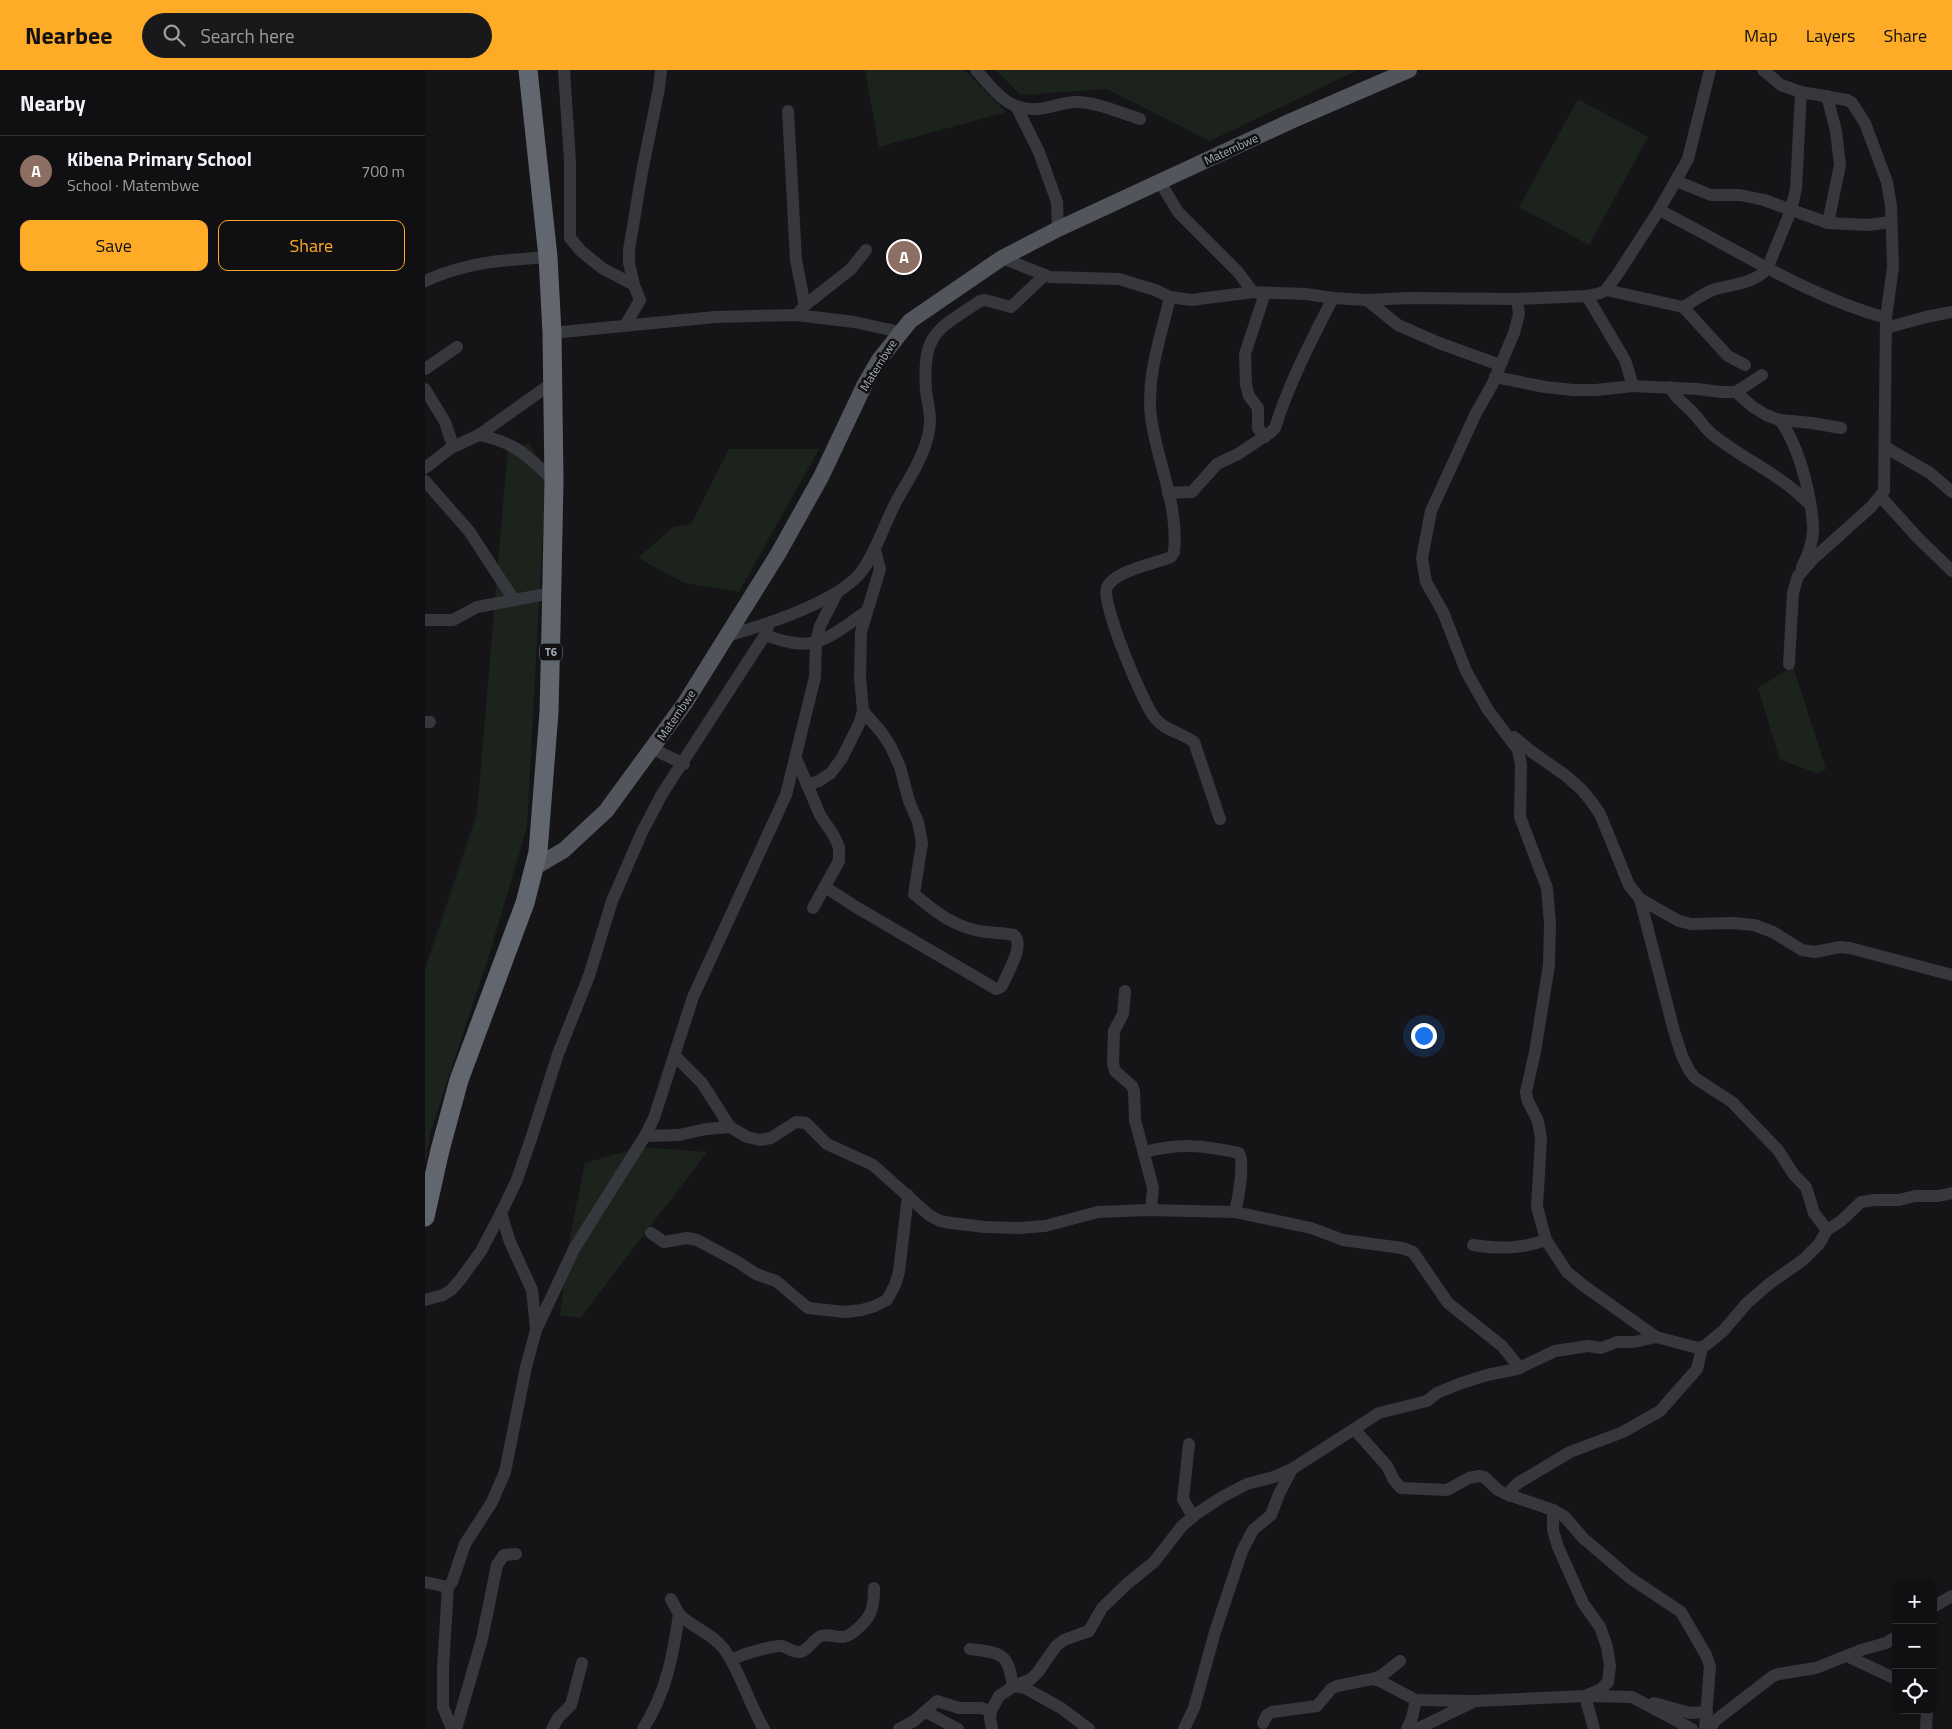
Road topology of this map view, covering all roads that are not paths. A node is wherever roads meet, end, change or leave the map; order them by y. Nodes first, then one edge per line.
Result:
1 (528, 70) edge
2 (565, 70) edge
3 (661, 70) edge
4 (976, 70) edge
5 (1409, 70) edge
6 (1710, 70) edge
7 (1763, 70) edge
8 (1801, 92) junction
9 (1827, 96) junction
10 (1017, 108) junction
11 (788, 111) dead end
12 (1139, 119) dead end
13 (1676, 181) junction
14 (1160, 182) junction
15 (1659, 210) junction
16 (1791, 210) junction
17 (1891, 222) junction
18 (1829, 223) junction
19 (1058, 229) junction
20 (866, 250) dead end
21 (548, 257) junction
22 (1002, 258) junction
23 (1767, 269) junction
24 (1045, 275) junction
25 (425, 281) edge
26 (634, 285) junction
27 (1606, 290) junction
28 (1259, 292) junction
29 (1587, 296) junction
30 (1170, 297) junction
31 (1333, 298) junction
32 (1517, 299) junction
33 (1367, 300) junction
34 (1683, 307) junction
35 (801, 311) junction
36 (1952, 312) edge
37 (1886, 323) junction
38 (625, 326) junction
39 (900, 332) junction
40 (552, 333) junction
41 (457, 347) dead end
42 (1745, 365) dead end
43 (425, 370) edge
44 (1498, 371) junction
45 (1763, 375) dead end
46 (552, 383) junction
47 (1633, 386) junction
48 (1670, 388) junction
49 (425, 389) edge
50 (1736, 392) junction
51 (1781, 420) junction
52 (1841, 428) dead end
53 (479, 435) junction
54 (1265, 437) junction
55 (453, 446) junction
56 (1885, 446) junction
57 (426, 465) edge
58 (425, 481) edge
59 (554, 481) junction
60 (1952, 492) edge
61 (1168, 493) junction
62 (1881, 497) junction
63 (1809, 504) junction
64 (875, 550) junction
65 (1952, 571) edge
66 (1798, 576) junction
67 (552, 593) junction
68 (837, 593) junction
69 (514, 600) junction
70 (867, 611) junction
71 (425, 620) edge
72 (767, 629) junction
73 (727, 636) junction
74 (816, 642) junction
75 (1789, 664) dead end
76 (863, 711) junction
77 (1497, 723) junction
78 (653, 749) junction
79 (796, 758) junction
80 (683, 764) junction
81 (807, 785) junction
82 (1220, 819) dead end
83 (535, 867) junction
84 (825, 887) junction
85 (1640, 899) junction
86 (813, 908) dead end
87 (1952, 974) edge
88 (1125, 991) dead end
89 (675, 1056) junction
90 (730, 1127) junction
91 (645, 1136) junction
92 (1144, 1152) junction
93 (1952, 1193) edge
94 (908, 1195) junction
95 (1151, 1210) junction
96 (1235, 1212) junction
97 (501, 1213) junction
98 (425, 1218) edge
99 (1827, 1230) junction
100 (651, 1233) dead end
101 (1546, 1240) junction
102 (1473, 1245) dead end
103 (425, 1300) edge
104 (536, 1330) junction
105 (1656, 1337) junction
106 (1702, 1348) junction
107 (1520, 1368) junction
108 (1355, 1430) junction
109 (1189, 1444) dead end
110 (1292, 1469) junction
111 (1510, 1496) junction
112 (1553, 1510) junction
113 (1193, 1517) junction
114 (516, 1554) dead end
115 (425, 1582) edge
116 (448, 1587) junction
117 (874, 1588) dead end
118 (1952, 1596) edge
119 (671, 1599) dead end
120 (1937, 1605) edge
121 (679, 1614) junction
122 (1892, 1639) edge
123 (971, 1649) dead end
124 (1847, 1656) junction
125 (731, 1660) junction
126 (1400, 1661) dead end
127 (582, 1663) dead end
128 (1892, 1677) edge
129 (1372, 1679) junction
130 (1013, 1686) junction
131 (1585, 1696) junction
132 (1632, 1697) junction
133 (1415, 1700) junction
134 (1475, 1701) junction
135 (991, 1711) junction
136 (926, 1712) junction
137 (1707, 1712) junction
138 (1927, 1714) edge
139 (1263, 1723) dead end
140 (452, 1729) edge
141 (456, 1729) edge
142 (552, 1729) edge
143 (643, 1729) edge
144 (764, 1729) edge
145 (899, 1729) edge
146 (958, 1729) edge
147 (992, 1729) edge
148 (1089, 1729) edge
149 (1184, 1729) edge
150 (1407, 1729) edge
151 (1417, 1729) edge
152 (1594, 1729) edge
153 (1692, 1729) edge
154 (1705, 1729) edge
155 (1709, 1729) edge
156 (1926, 1729) edge

1 - 21 highway, T6
2 - 26 street
3 - 26 street
4 - 10 street
5 - 14 main road, Matembwe
6 - 13 street
7 - 8 street
8 - 9 street
8 - 16 street
9 - 17 street
9 - 18 street
10 - 12 street
10 - 19 street
11 - 35 street
13 - 15 street
13 - 16 street
14 - 19 main road, Matembwe
14 - 28 street
15 - 23 street
15 - 27 street
16 - 18 street
16 - 23 street
17 - 18 street
17 - 37 street
19 - 22 main road, Matembwe
20 - 35 street
21 - 25 street
21 - 40 highway, T6
22 - 24 street
22 - 39 main road, Matembwe
23 - 34 street
23 - 37 street
24 - 30 street
24 - 64 street
26 - 38 street
27 - 29 street
27 - 34 street
28 - 30 street
28 - 31 street
28 - 54 street
29 - 32 street
29 - 47 street
30 - 61 street
31 - 33 street
31 - 54 street
32 - 33 street
32 - 44 street
33 - 44 street
34 - 42 street
35 - 38 street
35 - 39 street
36 - 37 street
37 - 56 street
38 - 40 street
39 - 73 main road, Matembwe
40 - 46 highway, T6
41 - 43 street
44 - 47 street
44 - 77 street
45 - 50 street
46 - 53 street
46 - 59 highway, T6
47 - 48 street
48 - 50 street
48 - 63 street
49 - 55 street
50 - 51 street
51 - 52 street
51 - 63 street
53 - 55 street
53 - 59 street
54 - 61 street
55 - 57 street
56 - 60 street
56 - 62 street
58 - 69 street
59 - 67 highway, T6
61 - 82 street
62 - 65 street
62 - 66 street
63 - 66 street
64 - 68 street
64 - 70 street
66 - 75 street
67 - 69 street
67 - 83 highway, T6
68 - 72 street
68 - 74 street
69 - 71 street
70 - 74 street
70 - 76 street
72 - 73 street
72 - 74 street
72 - 80 street
73 - 78 main road, Matembwe
74 - 79 street
76 - 81 street
76 - 84 street
77 - 85 street
77 - 101 street
78 - 80 street
78 - 83 main road, Matembwe
79 - 81 street
79 - 89 street
80 - 97 street
81 - 84 street
83 - 98 highway, T6
84 - 86 street
85 - 87 street
85 - 99 street
88 - 92 street
89 - 90 street
89 - 91 street
90 - 91 street
90 - 94 street
91 - 104 street
92 - 95 street
92 - 96 street
93 - 99 street
94 - 95 street
94 - 100 street
95 - 96 street
96 - 107 street
97 - 103 street
97 - 104 street
99 - 106 street
101 - 102 street
101 - 105 street
104 - 116 street
105 - 106 street
105 - 107 street
106 - 111 street
107 - 108 street
108 - 110 street
108 - 111 street
109 - 113 street
110 - 113 street
110 - 149 street
111 - 112 street
112 - 131 street
112 - 137 street
113 - 130 street
114 - 141 street
115 - 116 street
116 - 140 street
117 - 125 street
118 - 120 street
119 - 121 street
121 - 125 street
121 - 143 street
122 - 124 street
123 - 130 street
124 - 128 street
124 - 155 street
125 - 144 street
126 - 129 street
127 - 142 street
129 - 133 street
129 - 139 street
130 - 135 street
130 - 148 street
131 - 132 street
131 - 134 street
131 - 152 street
132 - 137 street
132 - 153 street
133 - 134 street
133 - 150 street
134 - 151 street
135 - 136 street
135 - 147 street
136 - 145 street
136 - 146 street
137 - 154 street
138 - 156 street

